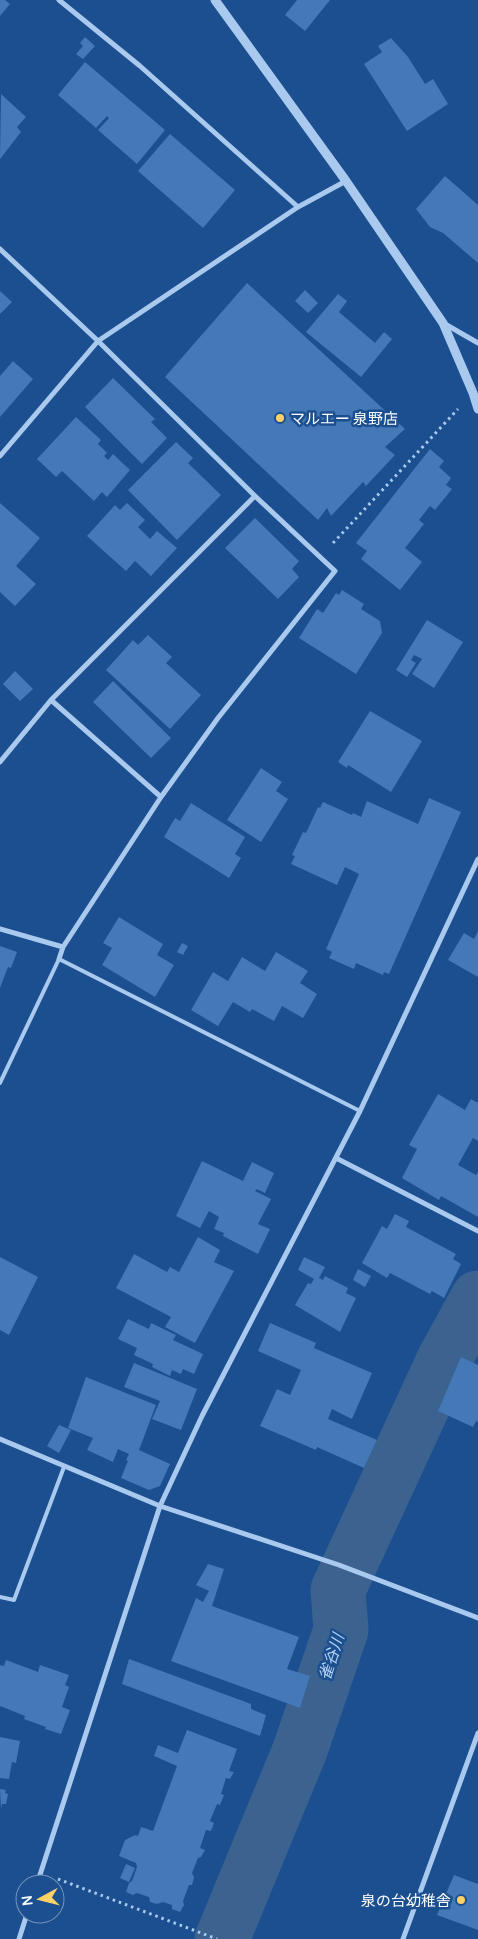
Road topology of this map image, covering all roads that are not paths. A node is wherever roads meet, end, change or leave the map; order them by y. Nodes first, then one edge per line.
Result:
1 (59, 0) edge
2 (215, 0) edge
3 (346, 181) junction
4 (298, 207) junction
5 (0, 249) edge
6 (443, 323) junction
7 (98, 341) junction
8 (478, 343) edge
9 (478, 409) edge
10 (0, 456) edge
11 (255, 496) junction
12 (51, 700) junction
13 (0, 762) edge
14 (161, 797) junction
15 (478, 859) edge
16 (0, 929) edge
17 (63, 947) junction
18 (59, 959) junction
19 (0, 1083) edge
20 (360, 1111) junction
21 (336, 1158) junction
22 (478, 1231) edge
23 (0, 1439) edge
24 (64, 1467) junction
25 (160, 1506) junction
26 (0, 1597) edge
27 (478, 1618) edge
28 (478, 1734) edge
29 (41, 1874) edge
30 (24, 1924) edge
31 (19, 1939) edge
32 (403, 1939) edge

1 - 4 street
2 - 3 street
3 - 4 street
3 - 6 street
4 - 7 street
5 - 7 street
6 - 8 street
6 - 9 street
7 - 10 street
7 - 11 street
11 - 12 street
11 - 14 street
12 - 13 street
12 - 14 street
14 - 17 street
15 - 20 street
16 - 17 street
17 - 18 street
18 - 19 lane
18 - 20 lane
20 - 21 street
21 - 22 street
21 - 25 street
23 - 24 street
24 - 25 street
24 - 26 lane
25 - 27 street
25 - 29 street
28 - 32 street
30 - 31 street

